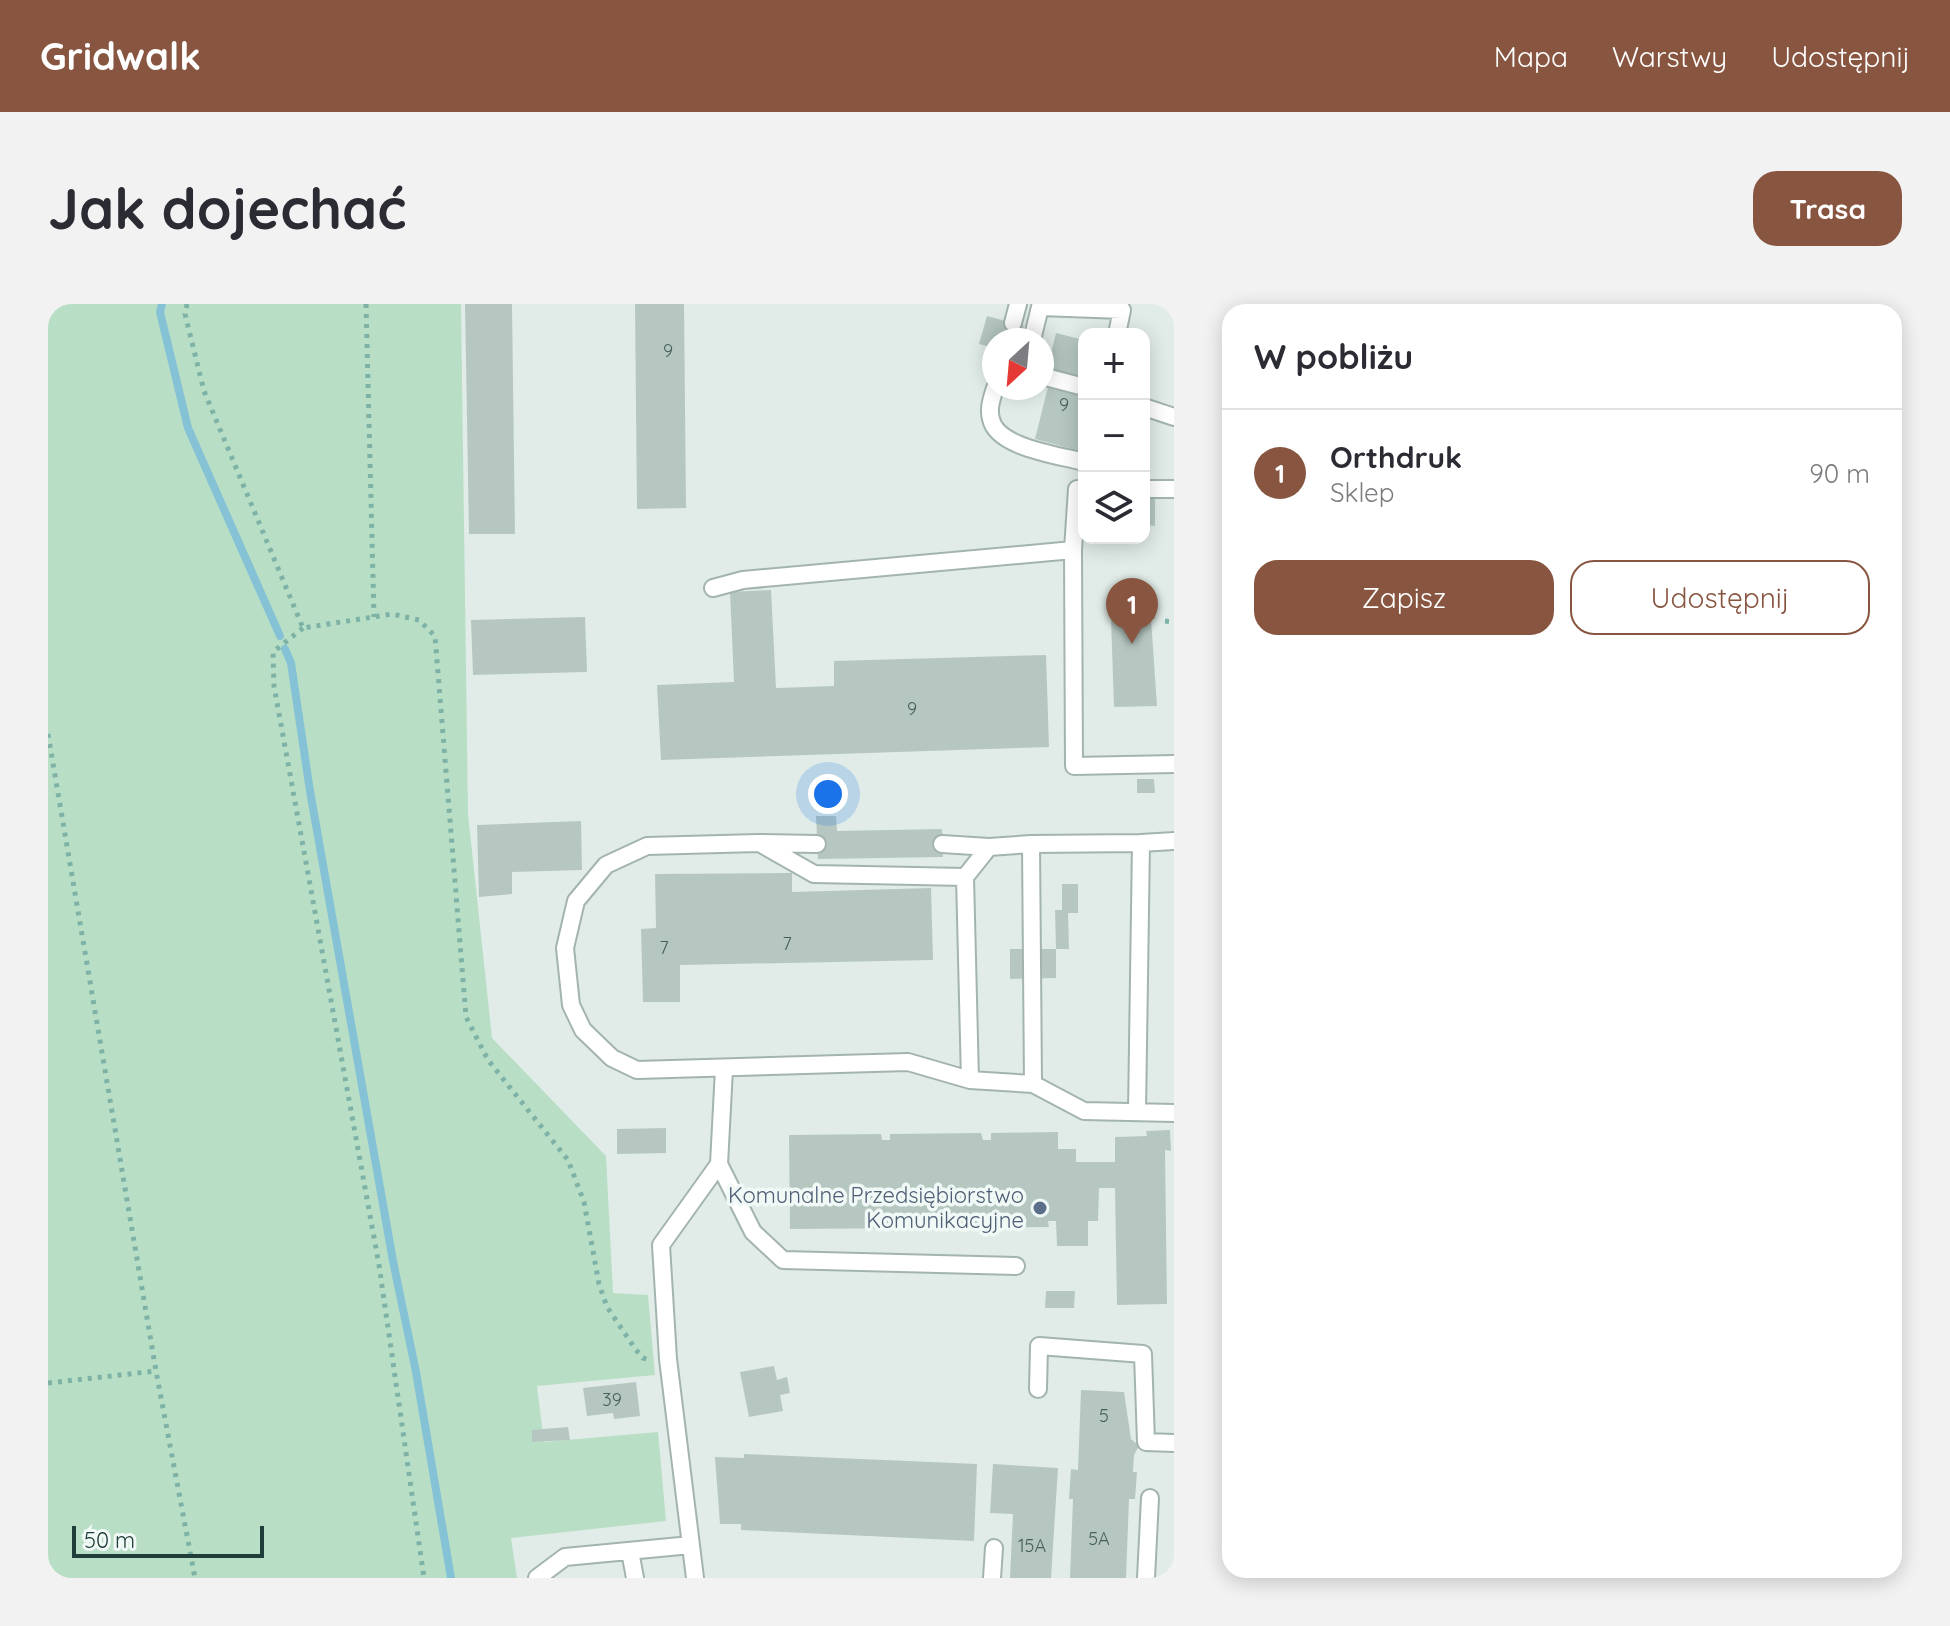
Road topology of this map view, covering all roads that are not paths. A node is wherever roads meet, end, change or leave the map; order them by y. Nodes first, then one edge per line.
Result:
1 (1018, 304) edge
2 (1034, 306) edge
3 (1124, 307) edge
4 (1013, 323) dead end
5 (1033, 328) edge
6 (1119, 328) edge
7 (1054, 379) edge
8 (1078, 385) edge
9 (991, 400) edge
10 (1150, 409) edge
11 (1174, 417) edge
12 (1078, 460) edge
13 (1078, 489) edge
14 (1150, 489) edge
15 (1174, 489) edge
16 (1073, 550) junction
17 (713, 588) dead end
18 (1174, 764) edge
19 (1174, 841) edge
20 (758, 843) junction
21 (1141, 843) junction
22 (817, 844) dead end
23 (942, 844) dead end
24 (1031, 844) junction
25 (989, 847) junction
26 (965, 877) junction
27 (724, 1069) junction
28 (970, 1080) junction
29 (1033, 1084) junction
30 (1137, 1112) junction
31 (1174, 1113) edge
32 (719, 1164) junction
33 (1016, 1266) dead end
34 (1038, 1389) dead end
35 (1174, 1443) edge
36 (1150, 1498) dead end
37 (691, 1545) junction
38 (994, 1548) dead end
39 (630, 1551) junction
40 (537, 1578) edge
41 (635, 1578) edge
42 (695, 1578) edge
43 (992, 1578) edge
44 (1146, 1578) edge

1 - 4 lane
2 - 3 lane
2 - 5 lane
3 - 6 lane
7 - 8 lane
9 - 12 lane
10 - 11 lane
13 - 16 lane
14 - 15 lane
16 - 17 lane
16 - 18 lane
19 - 21 lane
20 - 22 lane
20 - 26 lane
20 - 27 lane
21 - 24 lane
21 - 30 lane
23 - 25 lane
24 - 25 lane
24 - 29 lane
25 - 26 lane
26 - 28 lane
27 - 28 lane
27 - 32 lane
28 - 29 lane
29 - 30 lane
30 - 31 lane
32 - 33 lane
32 - 37 lane
34 - 35 lane
36 - 44 lane
37 - 39 lane
37 - 42 lane
38 - 43 lane
39 - 40 lane
39 - 41 lane

